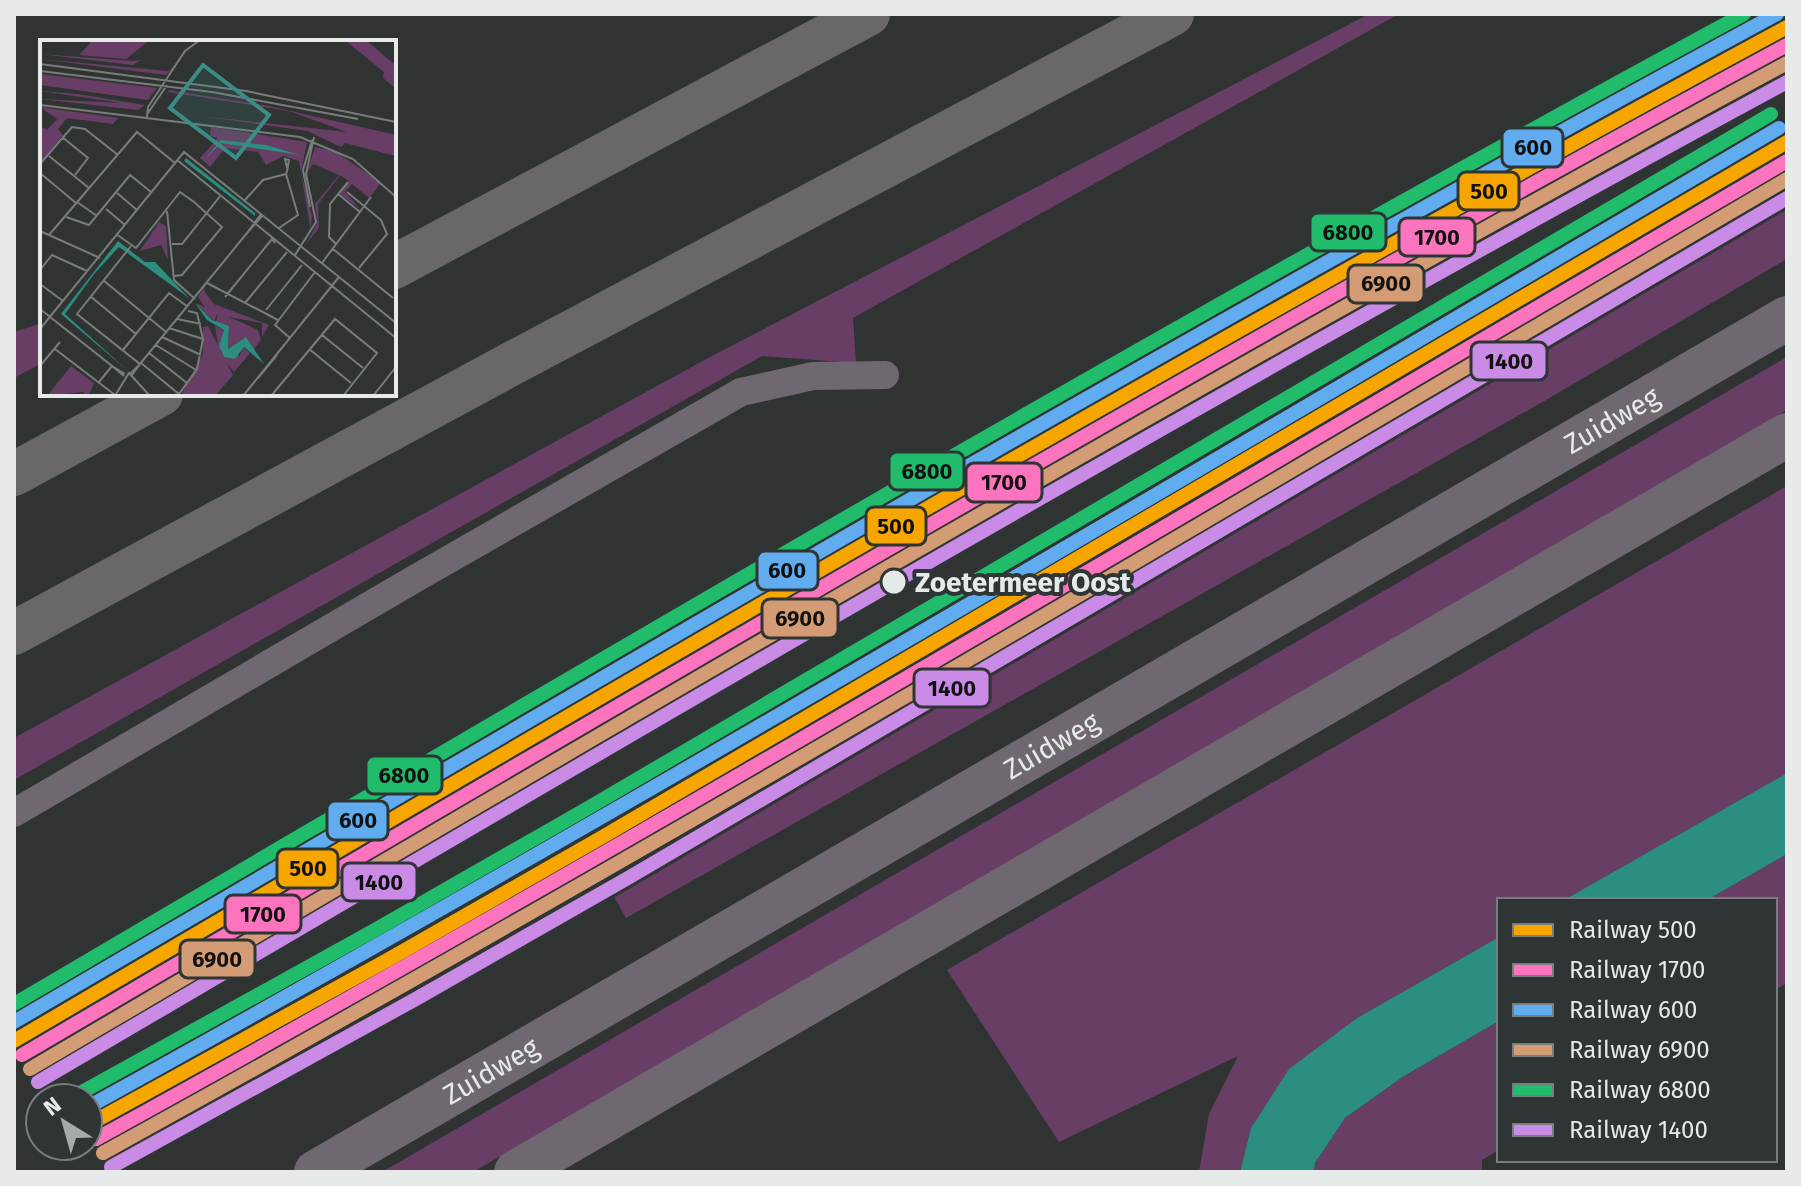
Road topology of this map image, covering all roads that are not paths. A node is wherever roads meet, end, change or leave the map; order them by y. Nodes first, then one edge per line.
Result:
1 (868, 14) edge
2 (1172, 14) edge
3 (396, 266) edge
4 (1787, 318) edge
5 (885, 375) dead end
6 (157, 396) edge
7 (1787, 435) edge
8 (14, 474) edge
9 (14, 633) edge
10 (14, 813) edge
11 (316, 1172) edge
12 (516, 1172) edge

1 - 3 highway
2 - 9 highway
4 - 11 main road, Zuidweg
5 - 10 lane
6 - 8 highway
7 - 12 main road

